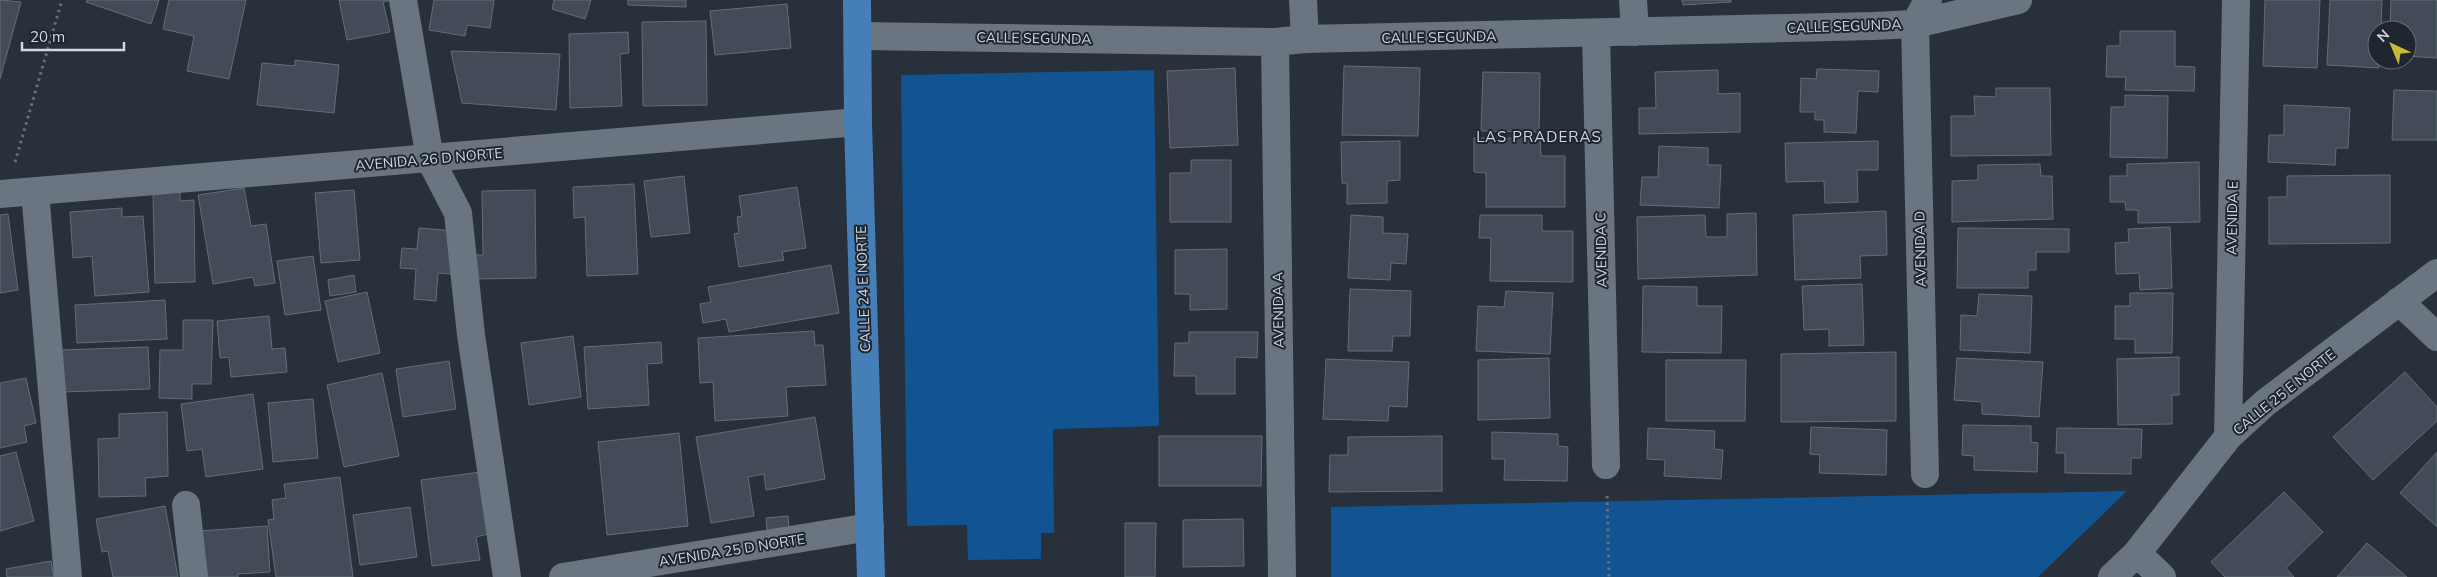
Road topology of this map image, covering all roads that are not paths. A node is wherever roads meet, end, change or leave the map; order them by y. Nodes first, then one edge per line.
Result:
1 (402, 0) edge
2 (857, 0) edge
3 (1303, 0) edge
4 (1633, 0) edge
5 (1928, 0) edge
6 (2018, 0) edge
7 (2236, 0) edge
8 (1915, 24) junction
9 (1635, 32) junction
10 (1596, 34) junction
11 (858, 36) junction
12 (1305, 39) junction
13 (1275, 42) junction
14 (858, 122) junction
15 (430, 159) junction
16 (35, 192) junction
17 (3, 194) edge
18 (2437, 273) edge
19 (2400, 301) junction
20 (2437, 337) edge
21 (2228, 437) junction
22 (1606, 465) road end
23 (1926, 474) dead end
24 (186, 505) dead end
25 (870, 527) junction
26 (2137, 553) junction
27 (68, 577) edge
28 (194, 577) edge
29 (507, 577) edge
30 (564, 577) edge
31 (871, 577) edge
32 (1282, 577) edge
33 (2112, 577) edge
34 (2162, 577) edge

1 - 15 street
2 - 11 main road, CALLE 24 E NORTE
3 - 12 street
4 - 9 street
5 - 8 street
6 - 8 street, CALLE SEGUNDA
7 - 21 street, AVENIDA E
8 - 9 street, CALLE SEGUNDA
8 - 23 street, AVENIDA D
9 - 10 street, CALLE SEGUNDA
10 - 12 street, CALLE SEGUNDA
10 - 22 street, AVENIDA C
11 - 13 street, CALLE SEGUNDA
11 - 14 main road, CALLE 24 E NORTE
12 - 13 street, CALLE SEGUNDA
13 - 32 street, AVENIDA A
14 - 15 street, AVENIDA 26 D NORTE
14 - 25 main road, CALLE 24 E NORTE
15 - 16 street, AVENIDA 26 D NORTE
15 - 29 street
16 - 17 street, AVENIDA 26 D NORTE
16 - 27 street
18 - 19 street, CALLE 25 E NORTE
19 - 20 street
19 - 21 street, CALLE 25 E NORTE
21 - 26 street, CALLE 25 E NORTE
24 - 28 street
25 - 30 street, AVENIDA 25 D NORTE
25 - 31 main road, CALLE 24 E NORTE
26 - 33 street, CALLE 25 E NORTE
26 - 34 street

